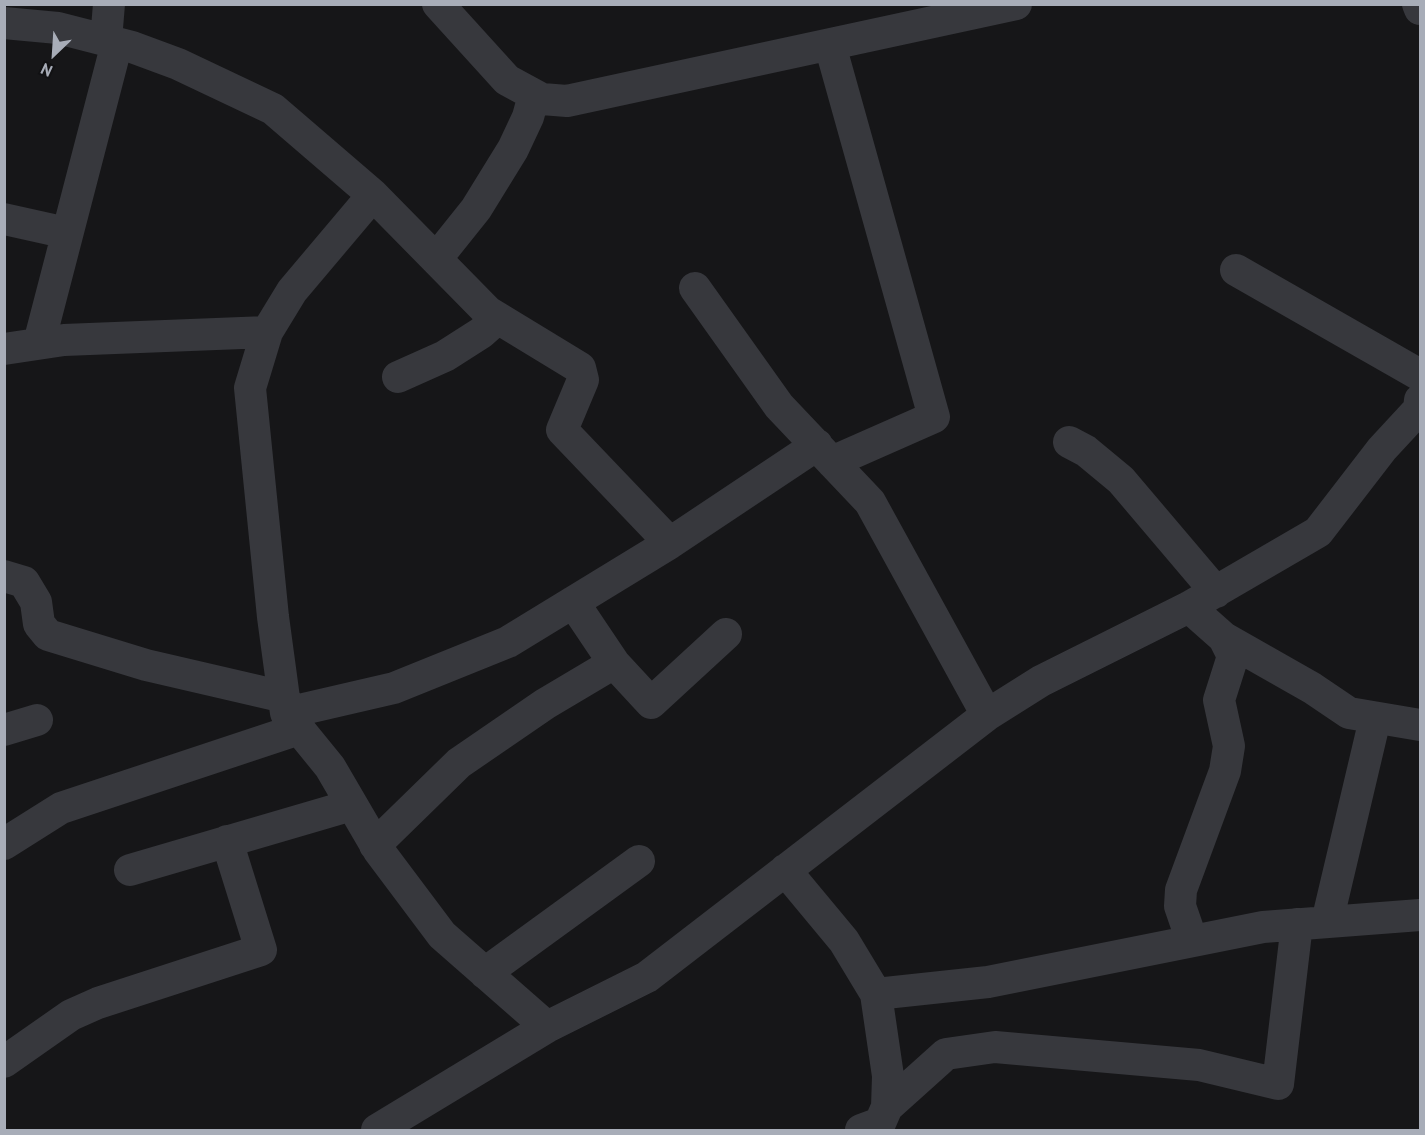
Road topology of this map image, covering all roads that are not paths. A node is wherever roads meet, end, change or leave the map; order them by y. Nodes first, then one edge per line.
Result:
1 (109, 4) edge
2 (438, 4) edge
3 (1016, 4) edge
4 (1418, 4) edge
5 (1420, 9) edge
6 (901, 17) edge
7 (4, 23) edge
8 (112, 42) junction
9 (830, 45) junction
10 (534, 94) junction
11 (373, 195) junction
12 (4, 219) edge
13 (68, 233) junction
14 (436, 259) junction
15 (1236, 270) dead end
16 (695, 288) dead end
17 (498, 318) junction
18 (267, 332) junction
19 (39, 343) junction
20 (4, 349) edge
21 (1420, 375) edge
22 (398, 377) dead end
23 (1420, 400) edge
24 (1069, 442) dead end
25 (825, 454) junction
26 (670, 543) junction
27 (4, 576) edge
28 (1203, 600) junction
29 (573, 602) junction
30 (726, 634) dead end
31 (1224, 638) junction
32 (614, 663) junction
33 (290, 713) junction
34 (987, 714) junction
35 (1375, 719) junction
36 (37, 720) dead end
37 (1420, 725) edge
38 (4, 730) edge
39 (352, 805) junction
40 (227, 841) junction
41 (4, 843) edge
42 (375, 845) junction
43 (639, 861) dead end
44 (130, 870) dead end
45 (785, 870) junction
46 (1420, 915) edge
47 (1312, 923) junction
48 (1192, 941) junction
49 (485, 974) junction
50 (876, 994) junction
51 (547, 1027) junction
52 (4, 1062) edge
53 (877, 1123) edge
54 (376, 1131) edge

1 - 8 street
2 - 10 street
3 - 6 street
4 - 5 street
6 - 9 street
7 - 8 street
8 - 11 street
8 - 13 street
9 - 10 street
9 - 25 street
10 - 14 street
11 - 14 street
11 - 18 street
12 - 13 street
13 - 19 street
14 - 17 street
15 - 21 street
16 - 25 street
17 - 22 street
17 - 26 street
18 - 19 street
18 - 33 street
19 - 20 street
23 - 28 street
24 - 28 street
25 - 26 street
25 - 34 street
26 - 29 street
27 - 33 street
28 - 31 street
28 - 34 street
29 - 32 street
29 - 33 street
30 - 32 street
31 - 35 street
31 - 48 street
32 - 42 street
33 - 39 street
33 - 41 street
34 - 45 street
35 - 37 street
35 - 47 street
36 - 38 street
39 - 40 street
39 - 42 street
40 - 44 street
40 - 52 street
42 - 49 street
43 - 49 street
45 - 50 street
45 - 51 street
46 - 47 street
47 - 48 street
47 - 53 street
48 - 50 street
49 - 51 street
50 - 53 street
51 - 54 street

